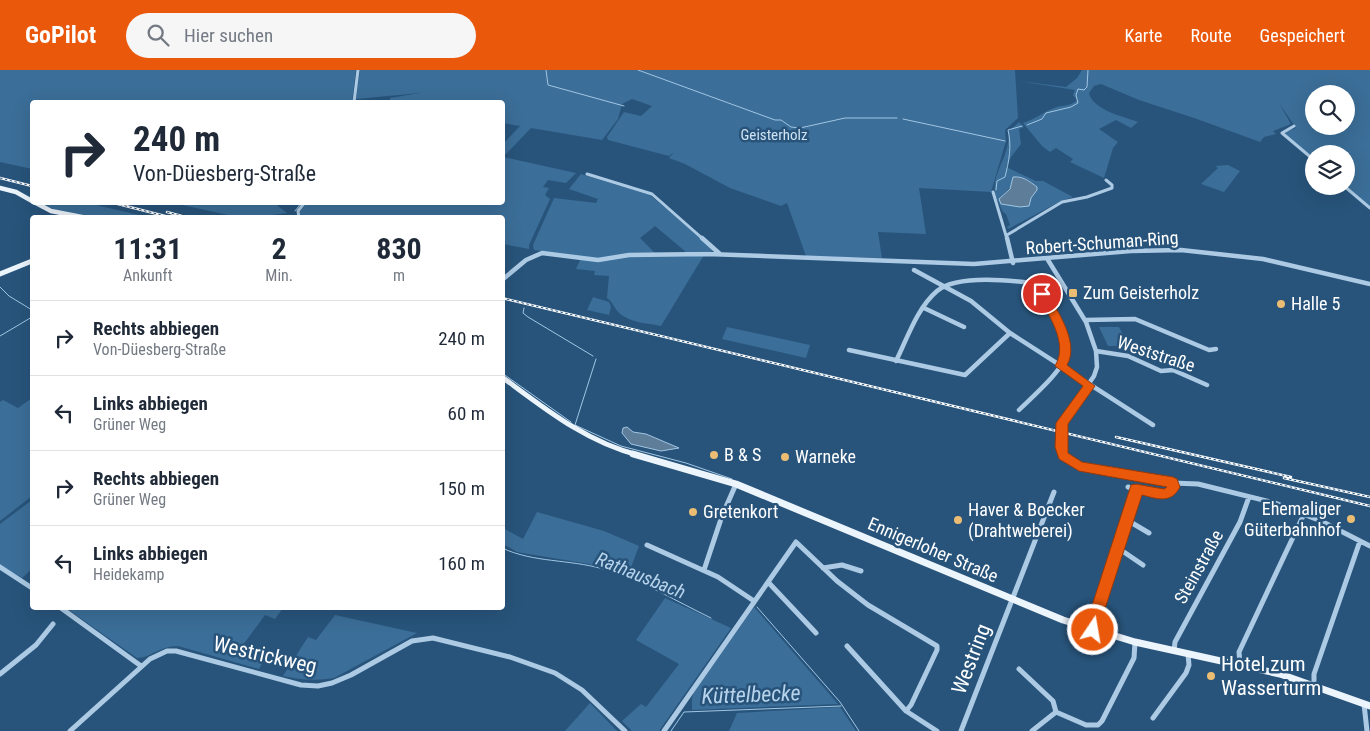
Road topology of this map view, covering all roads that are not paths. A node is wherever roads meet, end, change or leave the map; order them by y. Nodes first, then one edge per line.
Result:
1 (358, 70) edge
2 (354, 100) edge
3 (1294, 126) dead end
4 (1305, 152) edge
5 (587, 174) dead end
6 (1106, 180) dead end
7 (0, 188) edge
8 (993, 192) dead end
9 (1355, 195) edge
10 (30, 200) edge
11 (39, 205) edge
12 (1370, 208) edge
13 (71, 215) edge
14 (1007, 235) junction
15 (720, 254) junction
16 (1048, 260) junction
17 (30, 262) edge
18 (1013, 263) junction
19 (914, 270) dead end
20 (0, 274) edge
21 (505, 278) edge
22 (1370, 284) edge
23 (945, 286) junction
24 (924, 308) junction
25 (1085, 320) junction
26 (964, 327) dead end
27 (1010, 333) junction
28 (1216, 349) dead end
29 (849, 350) dead end
30 (1096, 351) junction
31 (896, 361) junction
32 (1061, 366) junction
33 (505, 379) edge
34 (1207, 385) dead end
35 (1090, 386) junction
36 (1019, 410) dead end
37 (1153, 425) dead end
38 (1173, 483) junction
39 (736, 484) junction
40 (1128, 487) dead end
41 (1136, 489) junction
42 (1054, 492) dead end
43 (1249, 497) junction
44 (1304, 514) junction
45 (1127, 520) junction
46 (1149, 533) dead end
47 (1360, 541) junction
48 (647, 545) dead end
49 (1370, 546) edge
50 (1118, 548) junction
51 (1143, 565) dead end
52 (0, 567) edge
53 (823, 568) junction
54 (704, 570) junction
55 (861, 571) dead end
56 (768, 582) junction
57 (30, 587) edge
58 (1012, 599) junction
59 (754, 601) junction
60 (64, 610) edge
61 (53, 624) dead end
62 (1093, 630) junction
63 (816, 633) dead end
64 (1136, 642) junction
65 (847, 646) dead end
66 (1174, 651) junction
67 (1188, 654) junction
68 (1240, 664) junction
69 (141, 666) junction
70 (1019, 669) dead end
71 (0, 674) edge
72 (1314, 686) junction
73 (1367, 705) edge
74 (906, 711) junction
75 (1056, 712) junction
76 (1153, 718) dead end
77 (70, 731) edge
78 (624, 731) edge
79 (664, 731) edge
80 (937, 731) edge
81 (961, 731) edge
82 (1032, 731) edge
83 (1367, 731) edge

1 - 2 street
3 - 4 street
5 - 15 street
6 - 14 street, Robert-Schuman-Ring
7 - 10 main road
8 - 14 street, Robert-Schuman-Ring
9 - 12 street
11 - 13 main road
14 - 18 street, Robert-Schuman-Ring
15 - 18 street, Robert-Schuman-Ring
15 - 21 street, Robert-Schuman-Ring
16 - 18 street, Robert-Schuman-Ring
16 - 22 street, Robert-Schuman-Ring
16 - 25 street
17 - 20 main road
19 - 23 street
23 - 24 street
23 - 27 street
23 - 32 street
24 - 26 street
24 - 31 street
25 - 28 street
25 - 30 street
27 - 31 street
27 - 32 street
29 - 31 street
30 - 34 street, Weststraße
30 - 35 street
32 - 35 street
32 - 36 street
33 - 39 main road, Ennigerloher Straße
35 - 37 street
35 - 38 street
38 - 41 street
38 - 43 street
39 - 54 street
39 - 58 main road, Ennigerloher Straße
40 - 41 street
41 - 45 street
42 - 58 street, Westring
43 - 44 street
43 - 66 street, Steinstraße
44 - 47 street
44 - 68 street
45 - 46 street
45 - 50 street
47 - 49 street
47 - 72 street
48 - 54 street
50 - 51 street
50 - 62 street
52 - 57 street
53 - 55 street
53 - 56 street
53 - 74 street
54 - 59 street
56 - 59 street
56 - 63 street
58 - 62 main road, Ennigerloher Straße
58 - 81 street, Westring
59 - 79 street
60 - 69 street
61 - 71 street
62 - 64 main road, Ennigerloher Straße
64 - 66 main road, Ennigerloher Straße
64 - 75 street
65 - 74 street
66 - 67 main road, Ennigerloher Straße
67 - 68 main road, Ennigerloher Straße
67 - 76 street
68 - 72 main road, Ennigerloher Straße
69 - 77 street, Westrickweg
69 - 78 street, Westrickweg
70 - 75 street
72 - 73 main road, Ennigerloher Straße
73 - 83 street
74 - 80 street
75 - 82 street

